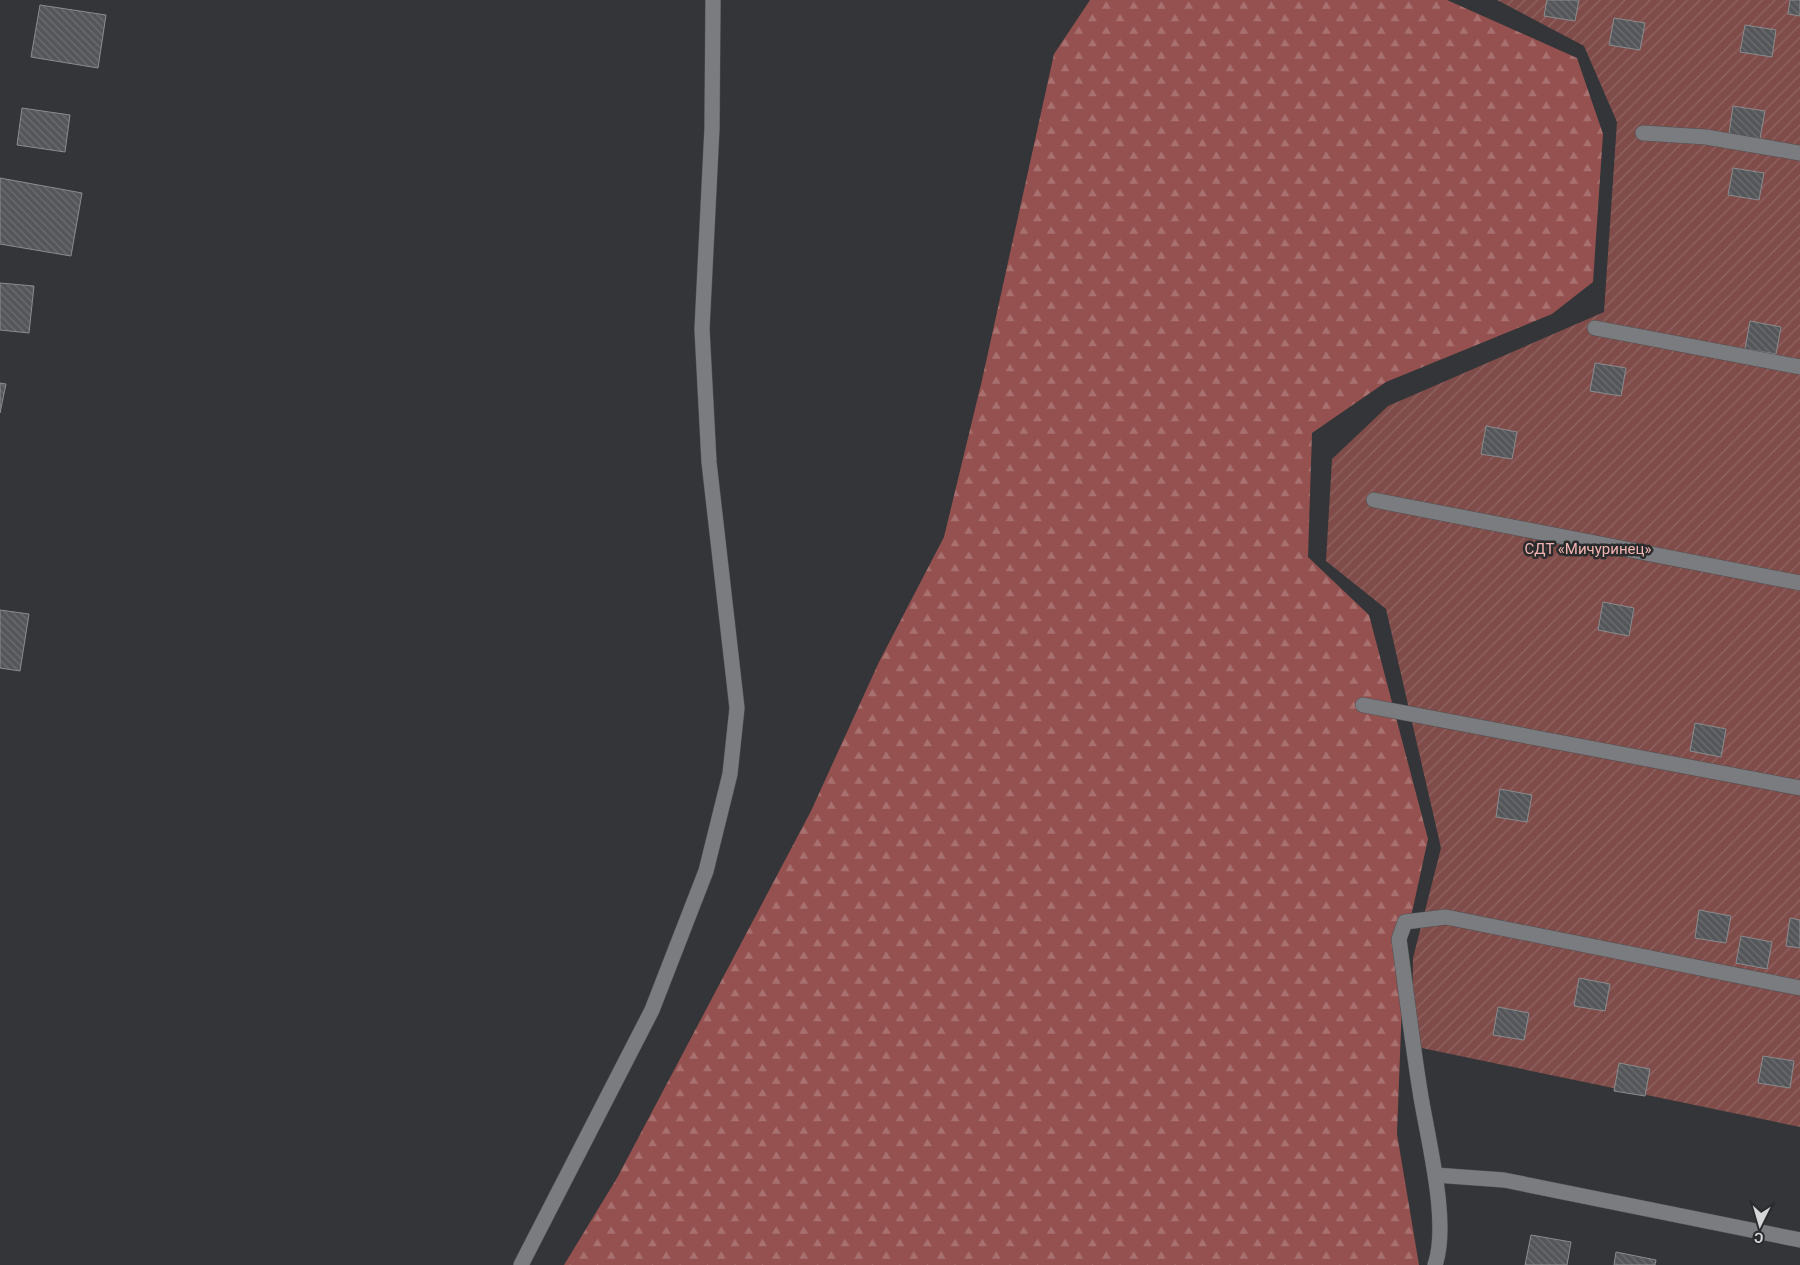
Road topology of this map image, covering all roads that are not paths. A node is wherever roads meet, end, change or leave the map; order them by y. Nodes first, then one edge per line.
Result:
1 (713, 0) edge
2 (1643, 133) dead end
3 (1800, 153) edge
4 (1595, 328) dead end
5 (1800, 367) edge
6 (1374, 500) dead end
7 (1800, 583) edge
8 (1363, 705) dead end
9 (1800, 788) edge
10 (1800, 988) edge
11 (1435, 1175) junction
12 (1800, 1240) edge
13 (521, 1265) edge
14 (1435, 1265) edge

1 - 13 lane
2 - 3 lane
4 - 5 lane
6 - 7 lane
8 - 9 lane
10 - 11 lane
11 - 12 lane
11 - 14 lane

